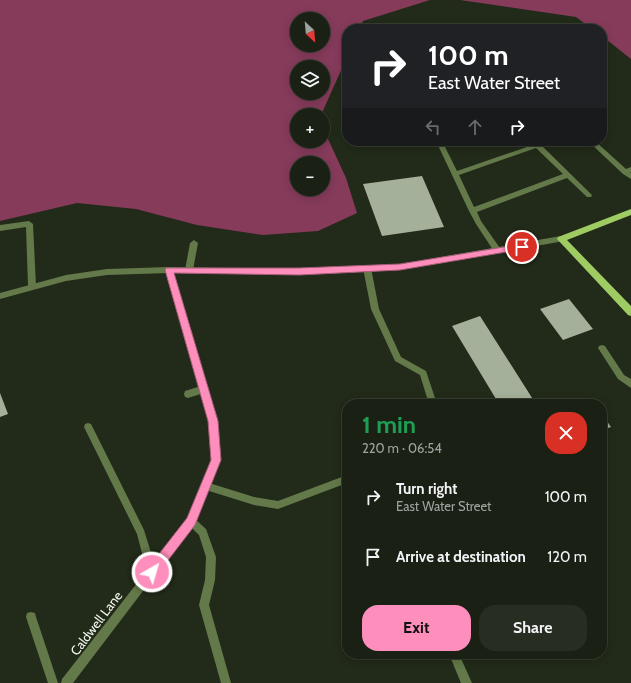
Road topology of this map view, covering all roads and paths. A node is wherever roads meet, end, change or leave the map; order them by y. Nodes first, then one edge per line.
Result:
1 (441, 146) edge
2 (527, 146) edge
3 (538, 146) edge
4 (597, 146) edge
5 (628, 170) edge
6 (455, 174) junction
7 (568, 176) junction
8 (631, 177) edge
9 (588, 195) dead end
10 (472, 211) junction
11 (631, 212) edge
12 (0, 228) edge
13 (560, 239) junction
14 (194, 243) dead end
15 (498, 251) junction
16 (367, 268) junction
17 (169, 270) junction
18 (189, 270) junction
19 (32, 286) junction
20 (0, 296) edge
21 (631, 312) edge
22 (602, 348) dead end
23 (631, 384) edge
24 (204, 389) junction
25 (188, 394) dead end
26 (431, 399) edge
27 (88, 428) dead end
28 (342, 481) edge
29 (206, 486) junction
30 (191, 521) junction
31 (152, 572) junction
32 (31, 617) dead end
33 (456, 659) edge
34 (53, 683) edge
35 (66, 683) edge
36 (226, 683) edge
37 (467, 683) edge

1 - 6 street
2 - 6 street
3 - 7 street
4 - 5 street
5 - 8 street
6 - 10 street
7 - 9 street
7 - 10 street
10 - 15 street
11 - 13 main road
12 - 19 street
13 - 15 street
13 - 21 main road
14 - 18 street
15 - 16 street
16 - 18 street
16 - 26 street
17 - 18 street
17 - 19 street
17 - 24 street, Caldwell Lane
19 - 20 street
22 - 23 street
24 - 25 street
24 - 29 street, Caldwell Lane
27 - 31 street
28 - 29 street
29 - 30 street, Caldwell Lane
30 - 31 street, Caldwell Lane
30 - 36 street
31 - 35 street, Caldwell Lane
32 - 34 street
33 - 37 street

